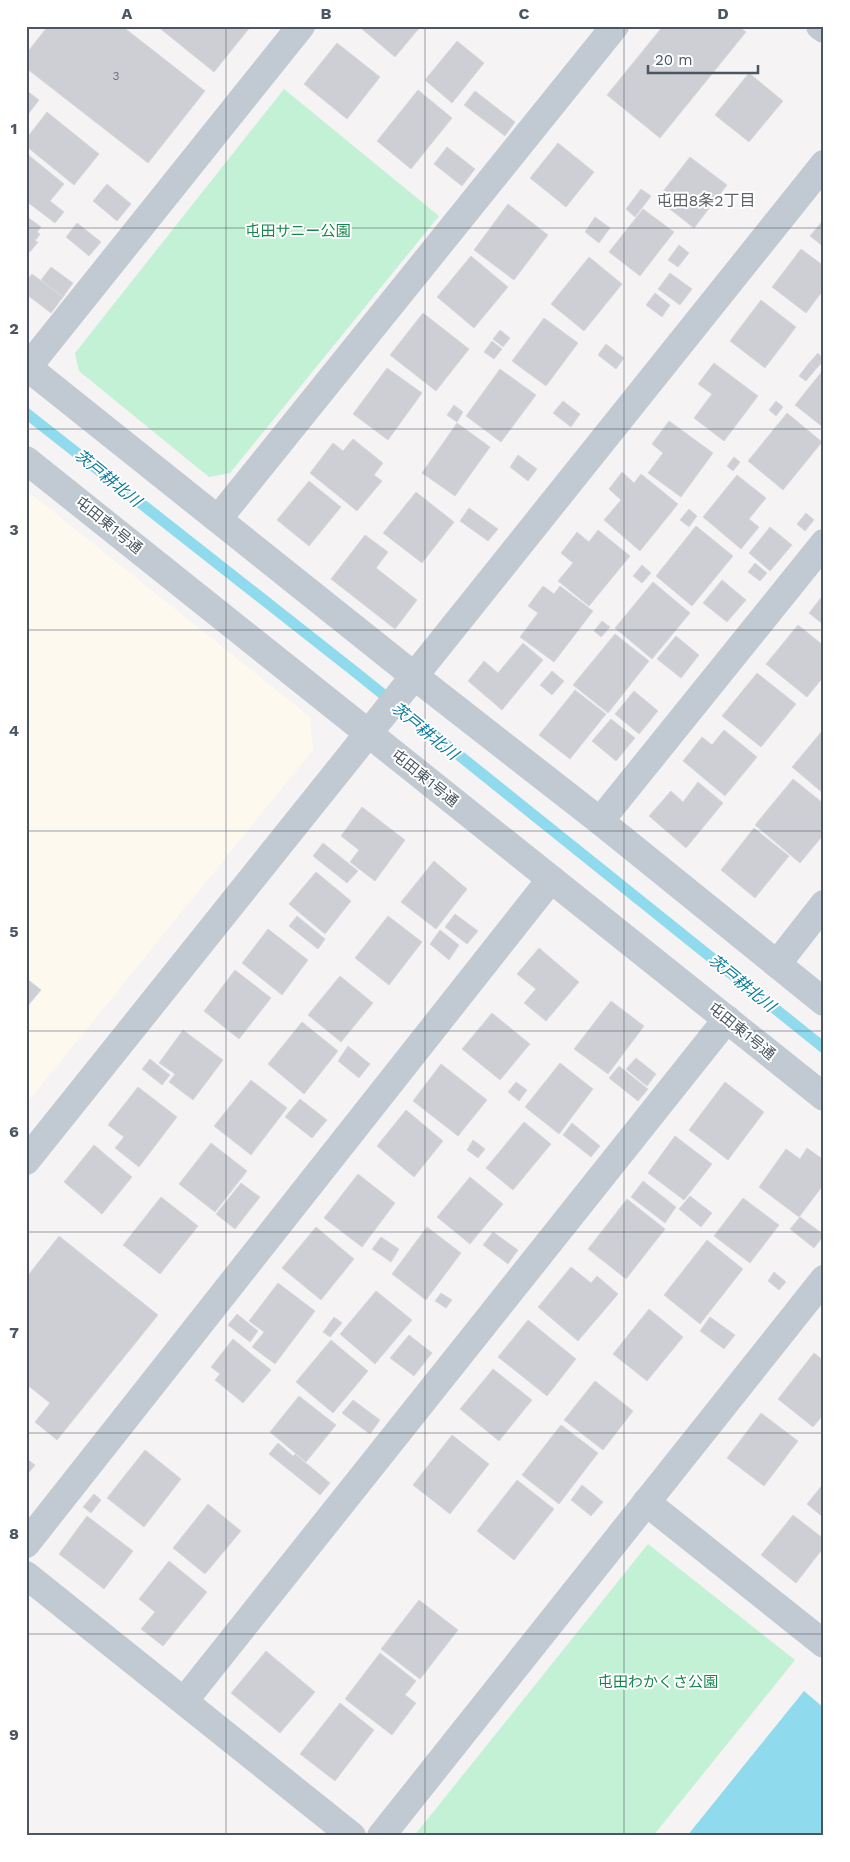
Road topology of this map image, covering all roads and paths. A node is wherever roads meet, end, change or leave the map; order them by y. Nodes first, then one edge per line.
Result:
1 (301, 26) edge
2 (615, 26) edge
3 (820, 26) edge
4 (824, 29) edge
5 (824, 164) edge
6 (27, 366) edge
7 (26, 460) edge
8 (218, 519) junction
9 (824, 543) edge
10 (408, 682) junction
11 (373, 725) junction
12 (600, 821) junction
13 (551, 878) junction
14 (824, 904) edge
15 (777, 964) junction
16 (824, 1002) edge
17 (727, 1019) junction
18 (824, 1097) edge
19 (26, 1160) edge
20 (824, 1279) edge
21 (646, 1502) junction
22 (26, 1544) edge
23 (26, 1574) edge
24 (824, 1644) edge
25 (184, 1701) junction
26 (352, 1836) edge
27 (381, 1836) edge

1 - 6 street
2 - 8 street
3 - 4 street
5 - 10 street
6 - 8 street
7 - 11 street, 屯田東1号通
8 - 10 street
9 - 12 street
10 - 11 street
10 - 12 street
11 - 13 street, 屯田東1号通
11 - 19 street
12 - 15 street
13 - 17 street, 屯田東1号通
13 - 22 street
14 - 15 street
15 - 16 street
17 - 18 street, 屯田東1号通
17 - 25 street
20 - 21 street
21 - 24 street
21 - 27 street
23 - 25 street
25 - 26 street

